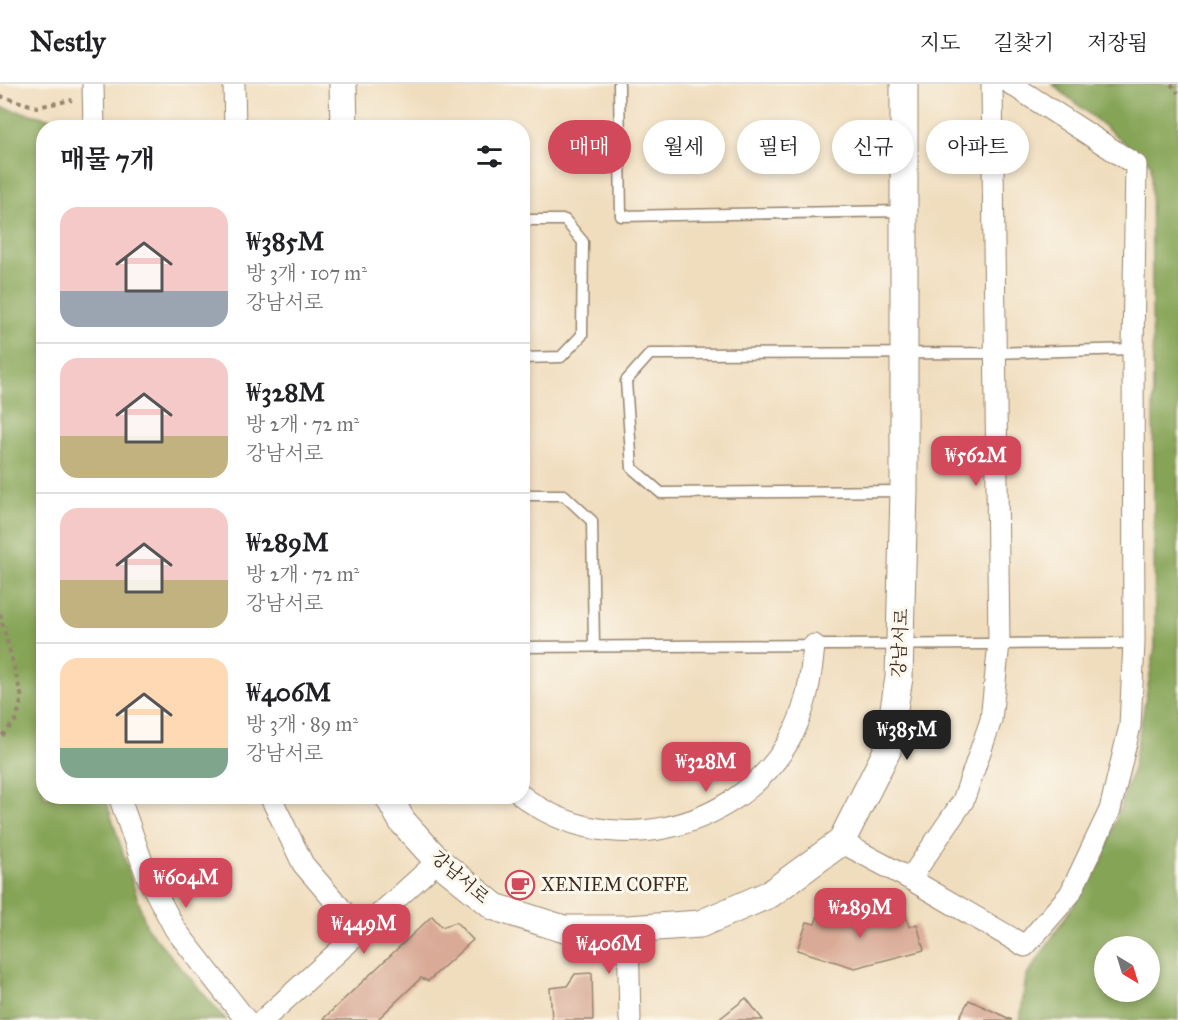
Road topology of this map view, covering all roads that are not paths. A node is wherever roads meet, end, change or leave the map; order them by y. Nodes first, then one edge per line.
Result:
1 (234, 84) edge
2 (343, 84) edge
3 (619, 84) edge
4 (904, 84) edge
5 (992, 84) edge
6 (1011, 84) edge
7 (93, 90) edge
8 (94, 120) edge
9 (235, 120) edge
10 (344, 120) edge
11 (903, 211) junction
12 (530, 220) edge
13 (1133, 349) junction
14 (903, 352) junction
15 (994, 353) junction
16 (530, 358) edge
17 (904, 491) junction
18 (530, 495) edge
19 (1134, 643) junction
20 (901, 644) junction
21 (999, 644) junction
22 (814, 645) junction
23 (594, 646) junction
24 (530, 647) edge
25 (530, 803) edge
26 (122, 804) edge
27 (274, 804) edge
28 (392, 804) edge
29 (841, 842) junction
30 (438, 861) junction
31 (910, 879) junction
32 (628, 930) junction
33 (361, 932) junction
34 (246, 1020) edge
35 (263, 1020) edge
36 (630, 1020) edge

1 - 9 street
2 - 10 street
3 - 11 lane
4 - 11 street, 강남서로
5 - 15 street
6 - 13 street
7 - 8 street
11 - 14 street, 강남서로
12 - 16 lane
13 - 15 lane
13 - 19 street
14 - 15 lane
14 - 17 street, 강남서로
14 - 17 lane
15 - 21 street
17 - 20 street, 강남서로
18 - 23 lane
19 - 21 lane
19 - 31 street
20 - 21 lane
20 - 22 lane
20 - 29 street, 강남서로
21 - 31 street
22 - 23 lane
22 - 25 street
23 - 24 lane
26 - 34 street
27 - 33 street
28 - 30 street, 강남서로
29 - 31 street
29 - 32 street, 강남서로
30 - 32 street, 강남서로
30 - 33 street
32 - 36 street
33 - 35 street

